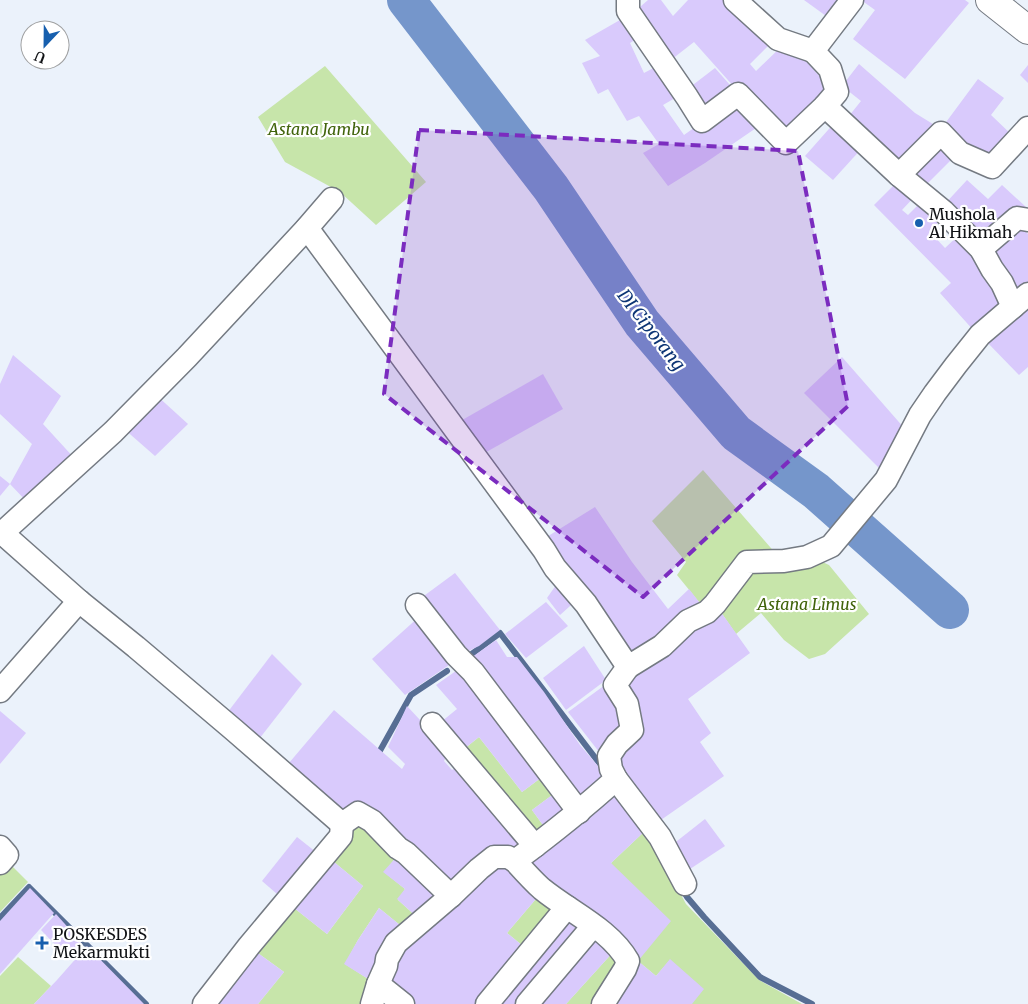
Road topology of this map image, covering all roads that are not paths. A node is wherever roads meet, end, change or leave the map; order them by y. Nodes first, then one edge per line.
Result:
1 (628, 0) edge
2 (735, 0) edge
3 (852, 0) edge
4 (990, 0) edge
5 (1028, 30) edge
6 (813, 51) junction
7 (825, 106) junction
8 (1028, 128) edge
9 (899, 175) junction
10 (332, 199) dead end
11 (1028, 220) edge
12 (307, 228) junction
13 (982, 250) junction
14 (1021, 300) edge
15 (1, 532) edge
16 (79, 601) junction
17 (417, 605) dead end
18 (628, 667) junction
19 (0, 691) edge
20 (432, 724) dead end
21 (616, 779) junction
22 (579, 812) junction
23 (342, 824) junction
24 (535, 846) junction
25 (0, 847) edge
26 (515, 861) junction
27 (0, 863) edge
28 (685, 884) dead end
29 (451, 896) junction
30 (567, 907) junction
31 (593, 926) junction
32 (375, 994) edge
33 (204, 1004) edge
34 (403, 1004) edge
35 (487, 1004) edge
36 (527, 1004) edge
37 (603, 1004) edge

1 - 7 street
2 - 6 street
3 - 6 street
4 - 5 main road
6 - 7 street
7 - 9 street
8 - 9 street
9 - 13 street
10 - 12 street
11 - 13 street
12 - 15 street
12 - 18 street
13 - 14 street
14 - 18 street
15 - 16 street
16 - 19 street
16 - 23 street
17 - 22 street
18 - 21 street
20 - 24 street
21 - 22 street
21 - 28 street
22 - 24 street
23 - 29 street
23 - 33 street
24 - 26 street
25 - 27 street
26 - 29 street
26 - 30 street
29 - 32 street
30 - 31 street
30 - 35 street
31 - 36 street
31 - 37 street
32 - 34 street

